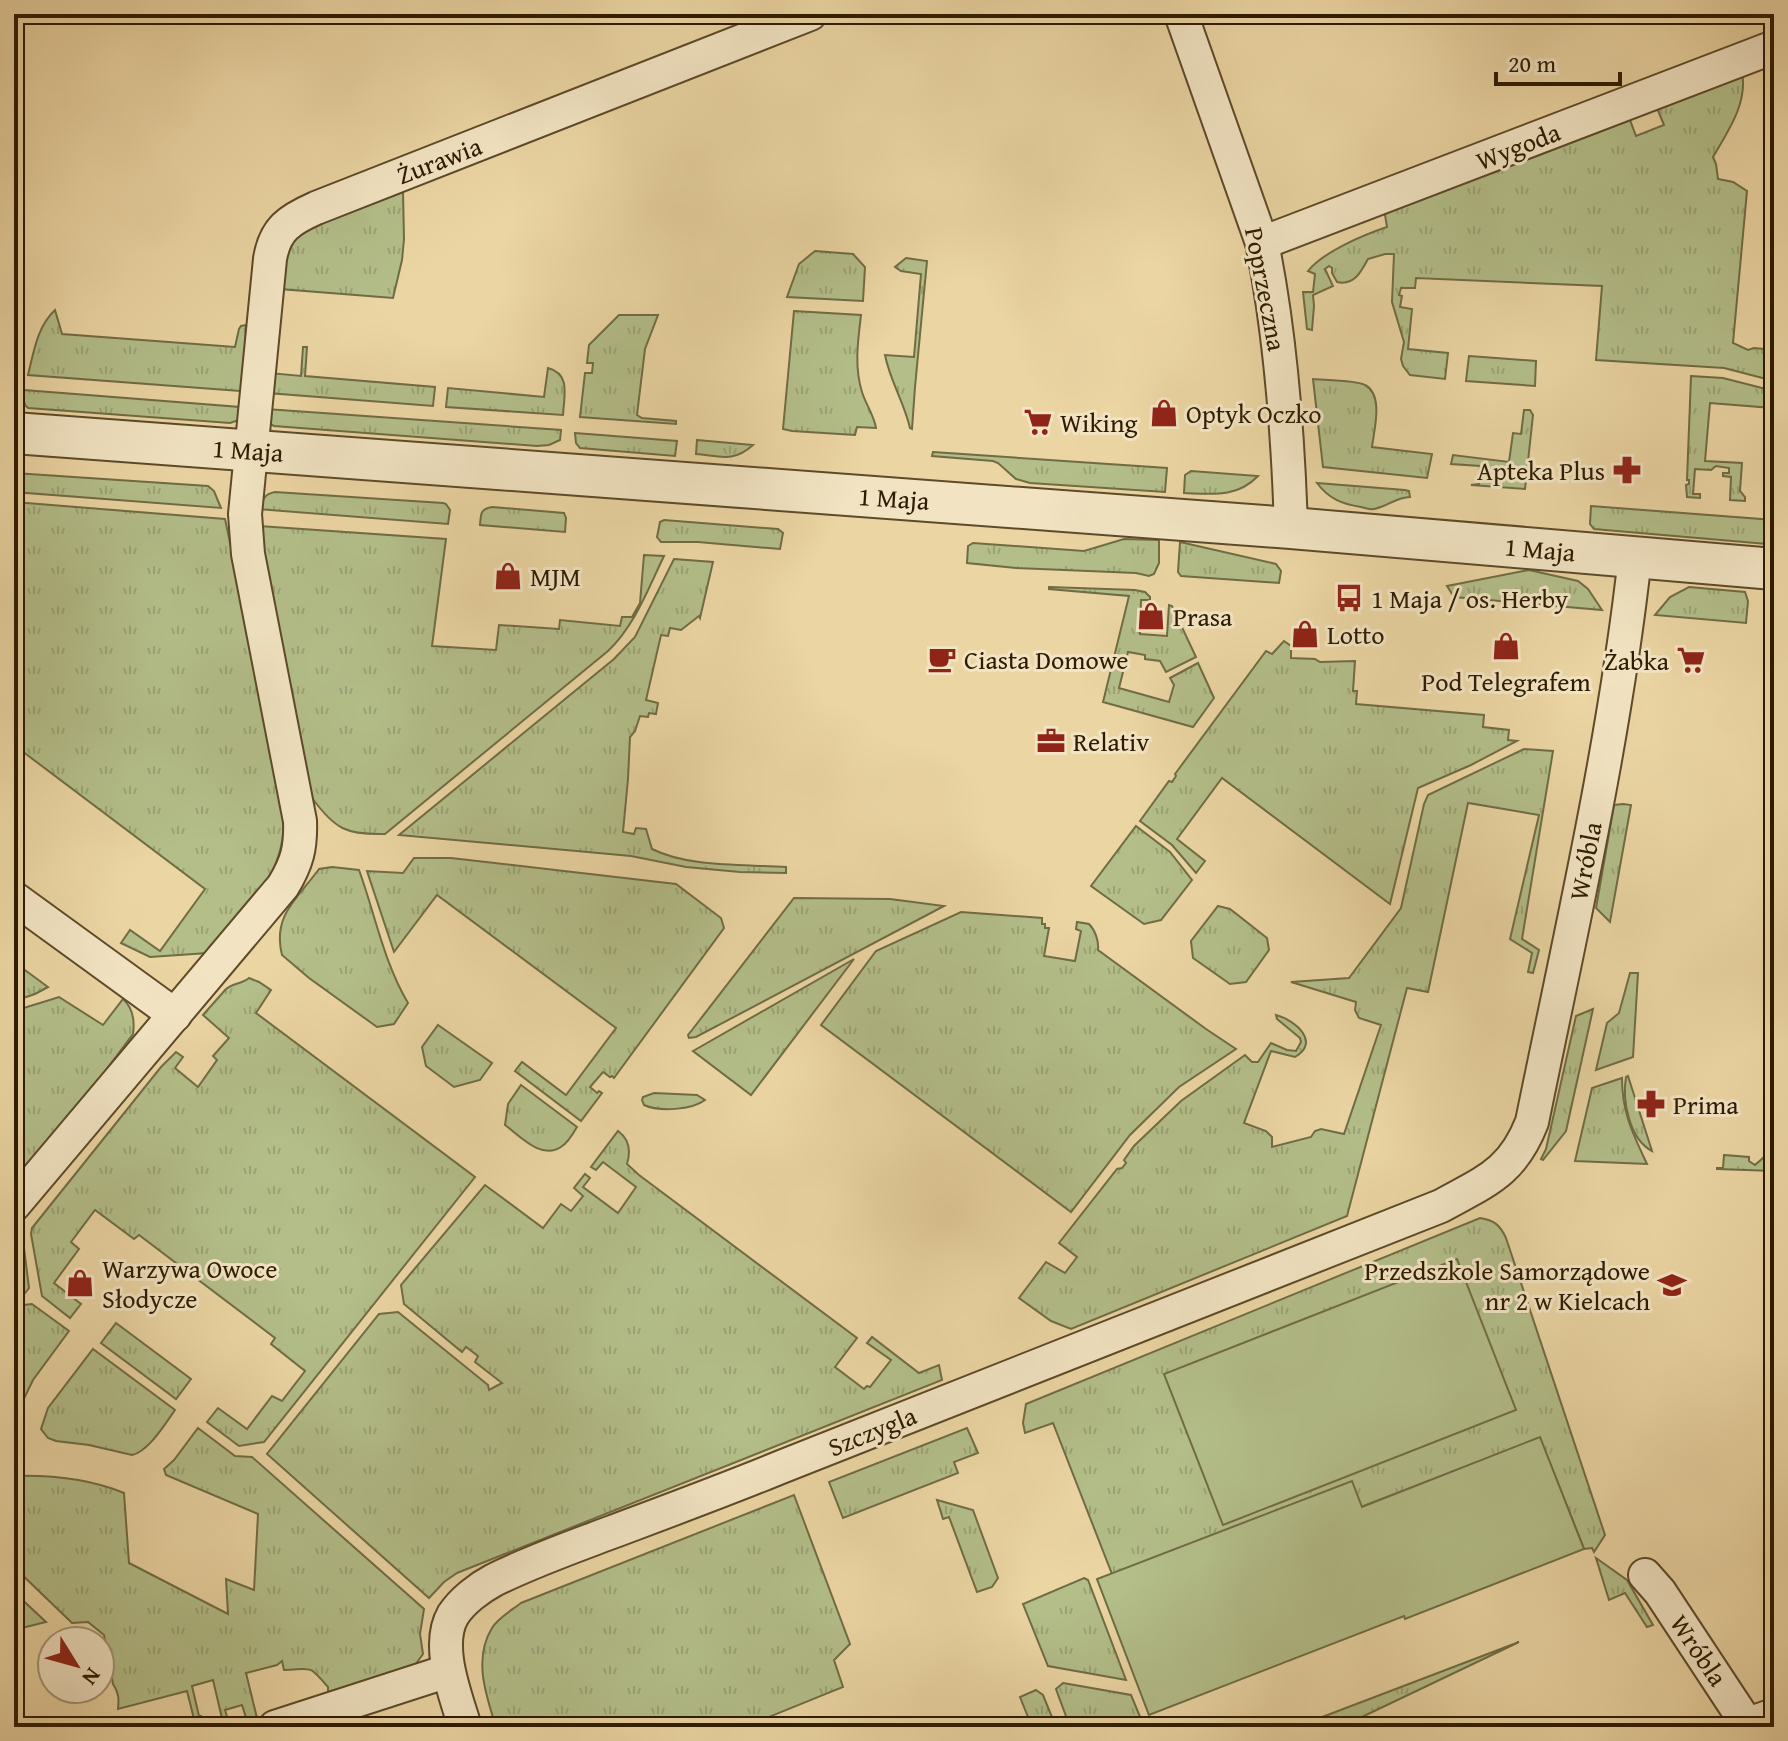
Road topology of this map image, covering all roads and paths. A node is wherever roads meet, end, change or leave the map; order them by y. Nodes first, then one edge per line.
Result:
1 (810, 14) edge
2 (1181, 14) edge
3 (1774, 47) edge
4 (1262, 243) junction
5 (14, 433) edge
6 (250, 450) junction
7 (1291, 528) junction
8 (1635, 557) junction
9 (1774, 569) edge
10 (14, 898) edge
11 (175, 1015) junction
12 (1513, 1159) joint
13 (14, 1205) edge
14 (1645, 1575) dead end
15 (448, 1671) junction
16 (1752, 1723) edge
17 (275, 1727) edge
18 (465, 1727) edge

1 - 6 street, Żurawia
2 - 4 street, Poprzeczna
3 - 4 street, Wygoda
4 - 7 street, Poprzeczna
5 - 6 street, 1 Maja
6 - 7 street, 1 Maja
6 - 11 street, Żurawia
7 - 8 street, 1 Maja
8 - 9 street, 1 Maja
8 - 12 street, Wróbla
10 - 11 street
11 - 13 street, Żurawia
12 - 15 street, Szczygla
14 - 16 street, Wróbla
15 - 17 street
15 - 18 street, Szczygla

